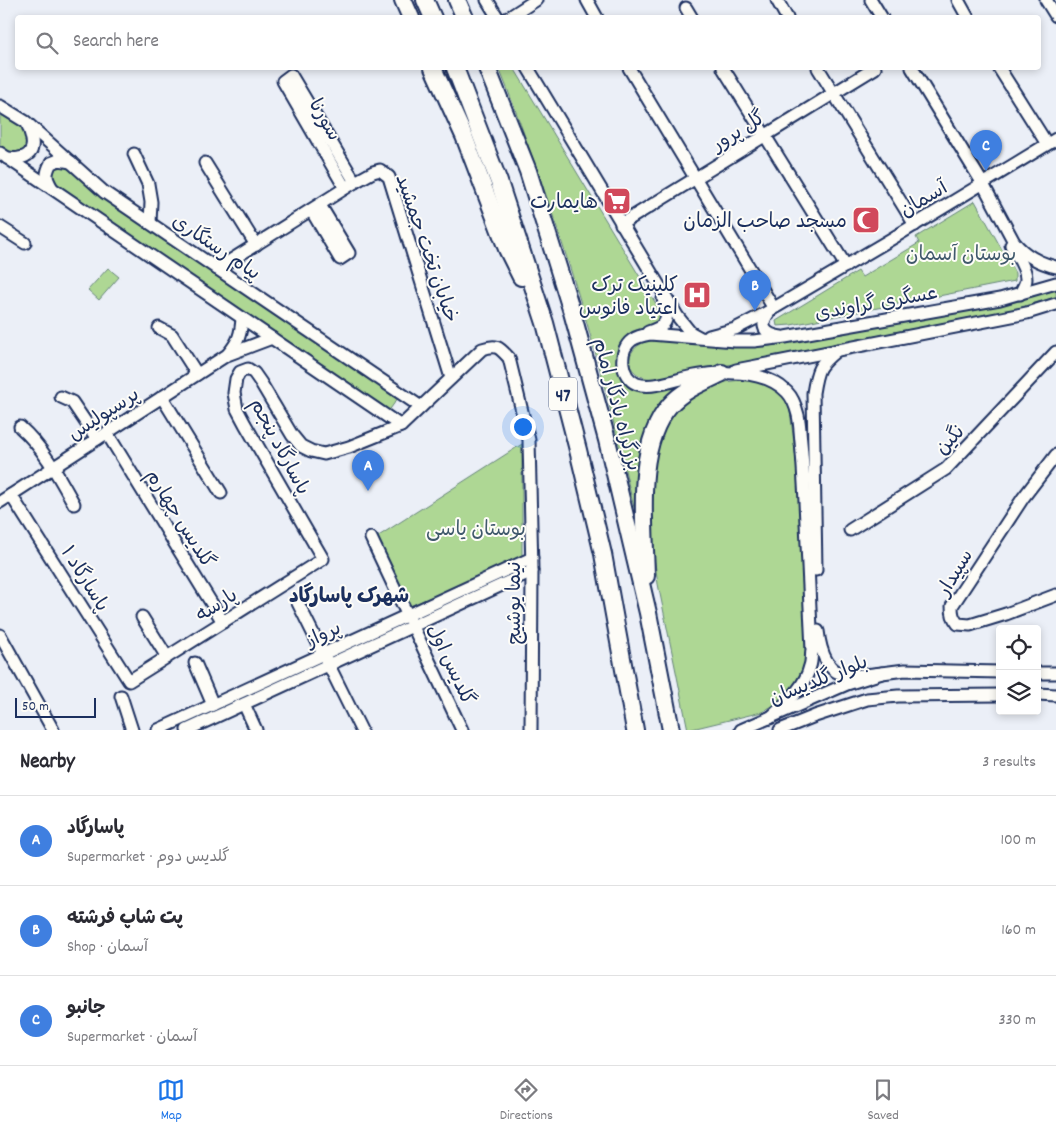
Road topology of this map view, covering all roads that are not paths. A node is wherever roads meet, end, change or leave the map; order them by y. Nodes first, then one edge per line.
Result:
1 (403, 0) edge
2 (425, 0) edge
3 (457, 0) edge
4 (488, 0) edge
5 (536, 0) edge
6 (587, 0) edge
7 (776, 0) edge
8 (871, 0) edge
9 (958, 0) edge
10 (1046, 0) edge
11 (410, 15) edge
12 (432, 15) edge
13 (464, 15) edge
14 (496, 15) edge
15 (513, 15) edge
16 (595, 15) edge
17 (785, 15) edge
18 (880, 15) edge
19 (966, 15) edge
20 (1056, 16) edge
21 (434, 70) edge
22 (456, 70) edge
23 (488, 70) edge
24 (529, 70) edge
25 (630, 70) edge
26 (724, 70) edge
27 (819, 70) edge
28 (872, 70) edge
29 (913, 70) edge
30 (1000, 70) edge
31 (834, 93) junction
32 (0, 106) edge
33 (26, 122) junction
34 (765, 136) junction
35 (1051, 142) edge
36 (134, 154) dead end
37 (3, 155) edge
38 (71, 162) junction
39 (205, 163) dead end
40 (696, 178) junction
41 (350, 185) junction
42 (981, 185) junction
43 (53, 189) junction
44 (150, 223) junction
45 (621, 224) junction
46 (915, 225) junction
47 (0, 227) edge
48 (25, 243) dead end
49 (256, 245) junction
50 (846, 266) junction
51 (1056, 268) edge
52 (217, 269) junction
53 (1056, 282) edge
54 (657, 284) junction
55 (1020, 294) junction
56 (1055, 306) edge
57 (773, 308) junction
58 (242, 318) junction
59 (544, 323) junction
60 (159, 328) dead end
61 (641, 335) junction
62 (785, 337) junction
63 (272, 338) junction
64 (700, 338) junction
65 (838, 350) junction
66 (1056, 352) edge
67 (227, 355) junction
68 (722, 373) junction
69 (197, 374) junction
70 (451, 378) junction
71 (61, 397) dead end
72 (162, 397) junction
73 (421, 407) junction
74 (400, 426) junction
75 (20, 427) dead end
76 (107, 433) junction
77 (97, 439) junction
78 (1056, 455) edge
79 (53, 468) junction
80 (221, 493) dead end
81 (11, 495) junction
82 (0, 502) edge
83 (74, 504) dead end
84 (850, 530) dead end
85 (371, 538) dead end
86 (532, 558) junction
87 (323, 559) joint
88 (532, 571) junction
89 (1056, 595) edge
90 (297, 600) dead end
91 (648, 613) junction
92 (408, 615) junction
93 (142, 617) dead end
94 (223, 622) junction
95 (413, 626) junction
96 (0, 635) edge
97 (324, 654) junction
98 (167, 657) junction
99 (194, 662) dead end
100 (329, 664) junction
101 (996, 672) edge
102 (882, 673) junction
103 (1041, 673) edge
104 (1056, 673) edge
105 (129, 681) joint
106 (1041, 694) edge
107 (996, 695) edge
108 (1056, 695) edge
109 (121, 696) dead end
110 (244, 704) junction
111 (213, 705) junction
112 (770, 718) junction
113 (671, 728) edge
114 (53, 730) edge
115 (132, 730) edge
116 (158, 730) edge
117 (187, 730) edge
118 (256, 730) edge
119 (361, 730) edge
120 (462, 730) edge
121 (533, 730) edge
122 (635, 730) edge
123 (741, 730) edge
124 (780, 730) edge

1 - 11 highway
2 - 12 highway
3 - 13 highway
4 - 14 street
5 - 15 street
6 - 16 street
7 - 17 street
8 - 18 street
9 - 19 street
10 - 20 street
21 - 59 highway
22 - 59 highway, 47
23 - 91 highway, بزرگراه یادگار امام / 47
24 - 45 street
25 - 40 street
26 - 34 street
27 - 31 street
28 - 31 street, گل پرور
29 - 42 street
30 - 35 street
31 - 34 street, گل پرور
31 - 46 street
32 - 33 street, پیام رستگاری
33 - 37 street
33 - 38 street, پیام رستگاری
34 - 40 street, گل پرور
34 - 50 street
35 - 42 street, آسمان
36 - 44 street
37 - 43 street
38 - 43 street
38 - 44 street, پیام رستگاری
39 - 49 street
40 - 45 street, گل پرور
40 - 57 street
41 - 41 street, سورنا
41 - 49 street, خیابان تخت جمشید
41 - 70 street, خیابان تخت جمشید
42 - 46 street, آسمان
42 - 51 street
42 - 55 street
43 - 58 street
44 - 52 street, پیام رستگاری
45 - 54 street
46 - 50 street, آسمان
47 - 48 street
49 - 52 street, خیابان تخت جمشید
50 - 57 street, آسمان
52 - 73 street, پیام رستگاری
53 - 55 street, عسگری گراوندی
54 - 61 street
54 - 64 street
55 - 62 street, عسگری گراوندی
56 - 65 street, عسگری گراوندی
57 - 62 street
57 - 64 street, آسمان
58 - 63 street
58 - 67 street, پرسپولیس
59 - 122 highway, 47
60 - 69 street
61 - 64 street, عسگری گراوندی
61 - 68 street
62 - 64 street, عسگری گراوندی
63 - 67 street, پرسپولیس
63 - 74 street
65 - 68 street, عسگری گراوندی
65 - 102 street
66 - 84 street, نگین
67 - 69 street, پرسپولیس
68 - 91 highway
68 - 112 street
69 - 72 street, پرسپولیس
70 - 73 street
70 - 86 street, نیما یوشیج
71 - 77 street
72 - 76 street, پرسپولیس
72 - 80 street
73 - 74 street
74 - 87 street, پاسارگاد پنجم
75 - 79 street
76 - 77 street, پرسپولیس
76 - 94 street, گلدیس چهارم
77 - 79 street, پرسپولیس
78 - 89 street, سپیدار
79 - 81 street, پرسپولیس
79 - 83 street
81 - 82 street, پرسپولیس
81 - 105 street, پاسارگاد ۱
85 - 92 street, گلدیس اول
86 - 88 street, نیما یوشیج
86 - 92 street, پرواز
87 - 94 street, پارسه
88 - 95 street, پرواز
88 - 121 street, نیما یوشیج
90 - 97 street
91 - 113 highway, بزرگراه یادگار امام / 47
92 - 95 street, گلدیس اول
92 - 97 street, پرواز
93 - 98 street
94 - 98 street, پارسه
95 - 100 street, پرواز
95 - 120 street, گلدیس اول
96 - 114 street
97 - 100 street
97 - 111 street, پرواز
98 - 105 street, پارسه
99 - 111 street
100 - 110 street, پرواز
100 - 119 street
101 - 102 street, بلوار گلدیسان
102 - 112 street, بلوار گلدیسان
103 - 104 street
106 - 108 street
107 - 124 street, بلوار گلدیسان
109 - 115 street
110 - 117 street, پرواز
110 - 118 street
111 - 116 street, پرواز
112 - 123 street, بلوار گلدیسان

